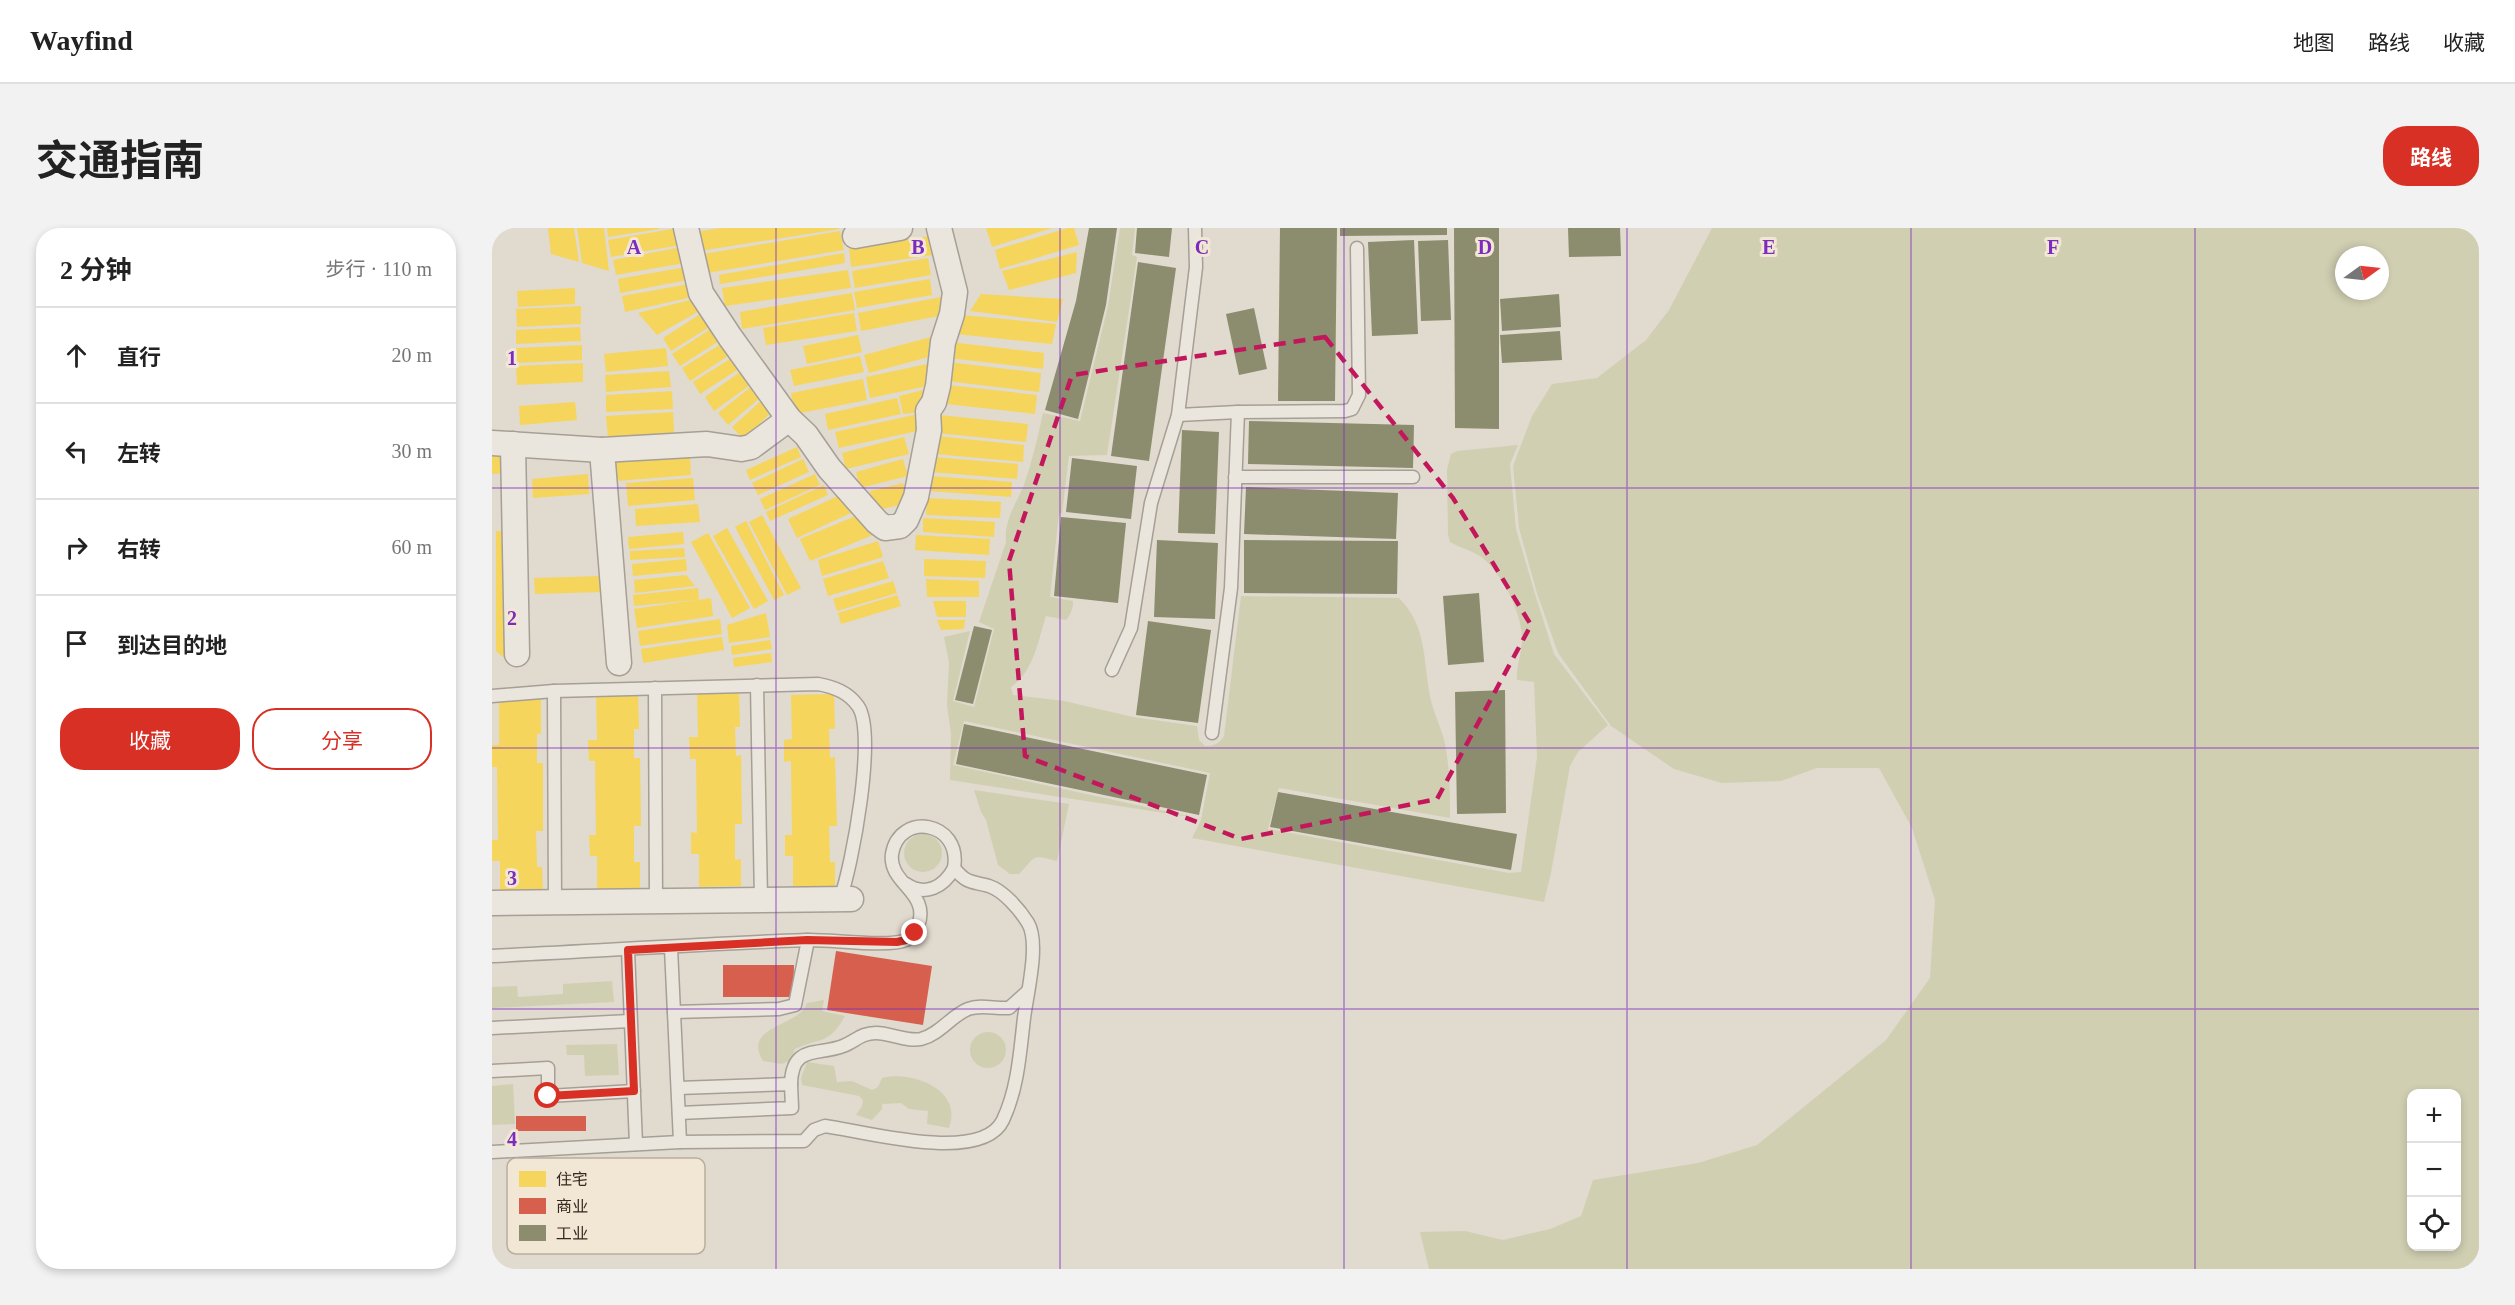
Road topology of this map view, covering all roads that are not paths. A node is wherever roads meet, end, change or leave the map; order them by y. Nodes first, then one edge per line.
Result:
1 (686, 228) edge
2 (900, 228) edge
3 (939, 228) edge
4 (1195, 228) edge
5 (855, 236) dead end
6 (1357, 248) dead end
7 (1238, 412) junction
8 (1178, 415) junction
9 (789, 419) junction
10 (503, 444) edge
11 (602, 450) junction
12 (1235, 477) junction
13 (1413, 477) dead end
14 (517, 654) dead end
15 (619, 663) dead end
16 (1112, 670) dead end
17 (757, 685) junction
18 (655, 688) junction
19 (554, 692) junction
20 (492, 696) edge
21 (1212, 733) dead end
22 (954, 868) junction
23 (903, 882) junction
24 (845, 899) joint
25 (761, 900) junction
26 (656, 902) junction
27 (492, 903) edge
28 (555, 903) junction
29 (807, 940) junction
30 (671, 948) junction
31 (628, 950) junction
32 (492, 956) edge
33 (1028, 991) junction
34 (674, 1012) junction
35 (630, 1021) junction
36 (492, 1028) edge
37 (492, 1071) edge
38 (791, 1084) junction
39 (678, 1088) junction
40 (634, 1091) junction
41 (679, 1113) junction
42 (680, 1142) junction
43 (636, 1144) junction
44 (492, 1152) edge

1 - 9 street
2 - 5 street
3 - 9 street
4 - 8 lane
6 - 7 lane
7 - 8 lane
7 - 12 lane
8 - 16 lane
9 - 11 street
10 - 11 street
10 - 14 street
11 - 15 street
12 - 13 lane
12 - 21 lane
17 - 18 lane
17 - 24 lane
17 - 25 lane
18 - 19 lane
18 - 26 lane
19 - 20 lane
19 - 28 lane
22 - 23 lane
22 - 23 lane
22 - 33 lane
23 - 29 lane
24 - 25 street
25 - 26 street
26 - 28 street
27 - 28 street
29 - 30 lane
29 - 34 lane
30 - 31 lane
30 - 34 lane
31 - 32 lane
31 - 35 lane
33 - 38 lane
33 - 42 lane
34 - 39 lane
35 - 36 lane
35 - 40 lane
37 - 40 lane
38 - 39 lane
38 - 41 lane
39 - 41 lane
40 - 43 lane
41 - 42 lane
42 - 43 lane
43 - 44 lane

